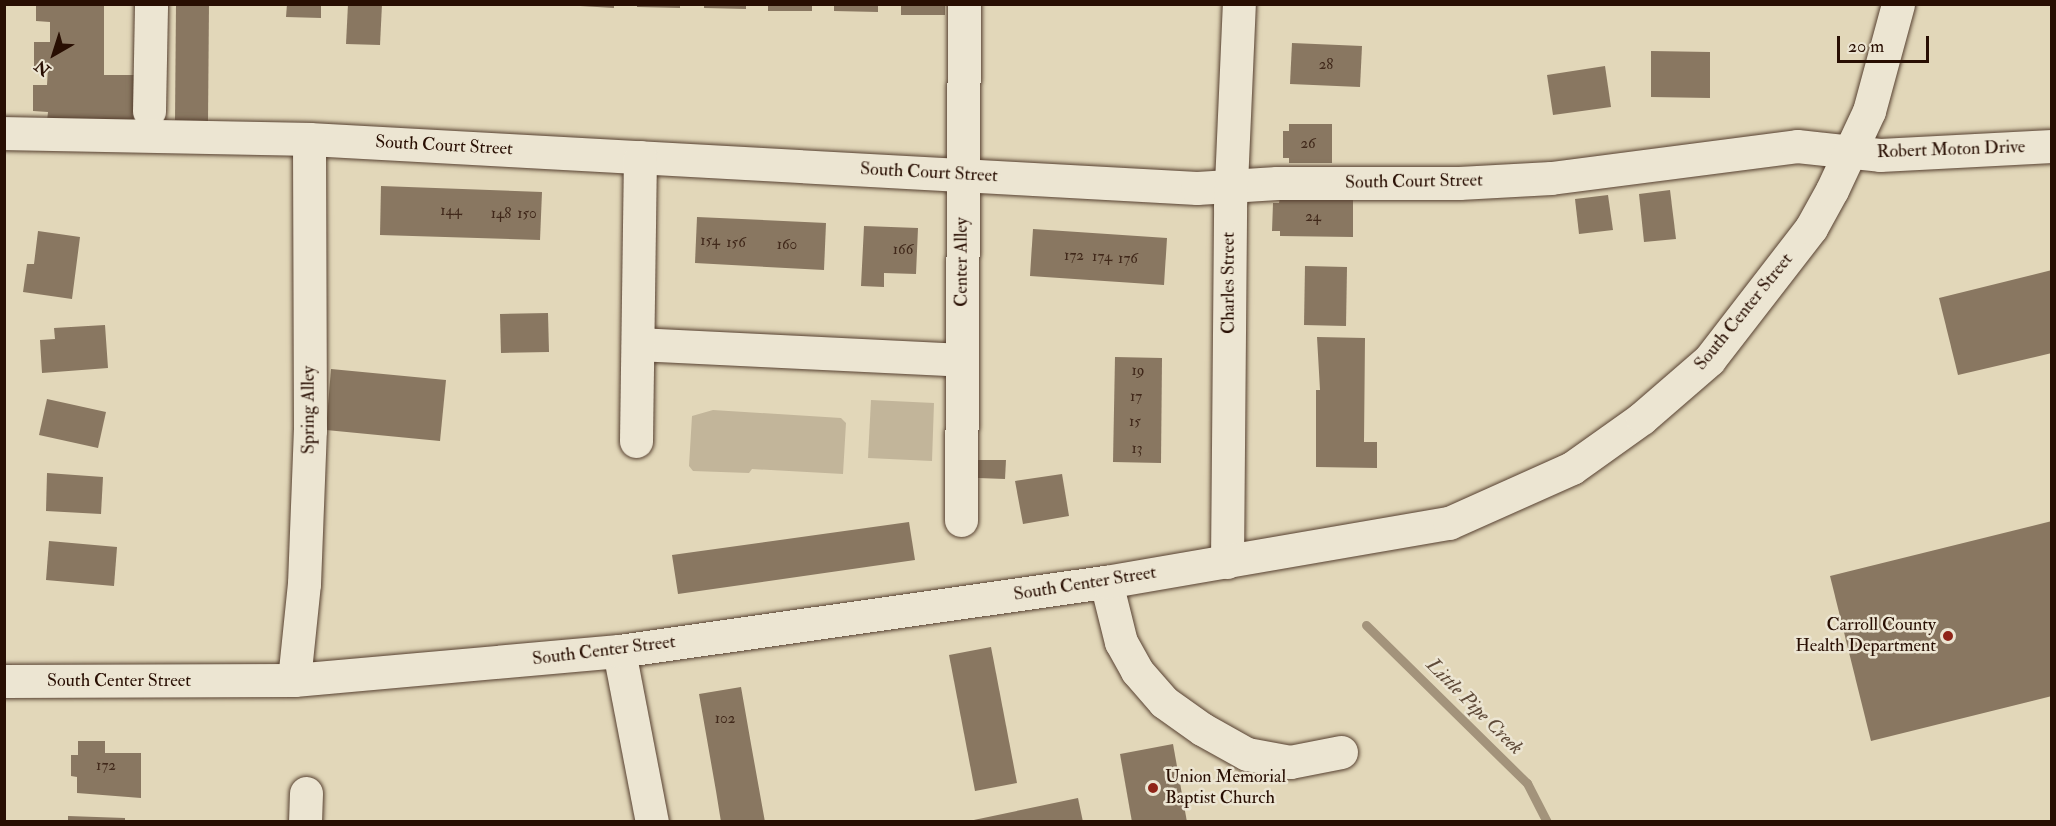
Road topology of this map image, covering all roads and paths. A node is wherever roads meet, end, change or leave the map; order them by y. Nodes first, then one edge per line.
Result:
1 (151, 4) edge
2 (964, 4) edge
3 (1239, 4) edge
4 (1898, 4) edge
5 (149, 111) dead end
6 (4, 133) edge
7 (309, 139) junction
8 (2050, 147) edge
9 (1851, 152) junction
10 (640, 157) junction
11 (961, 175) junction
12 (1230, 186) junction
13 (638, 344) junction
14 (962, 360) junction
15 (636, 441) dead end
16 (961, 520) dead end
17 (1227, 562) junction
18 (1106, 582) junction
19 (619, 651) junction
20 (4, 681) edge
21 (294, 681) junction
22 (1341, 752) dead end
23 (651, 822) edge

1 - 5 street
2 - 11 street, Center Alley
3 - 12 street, Charles Street
4 - 9 street, South Center Street
6 - 7 street, South Court Street
7 - 10 street, South Court Street
7 - 21 street, Spring Alley
8 - 9 street, Robert Moton Drive
9 - 12 street, South Court Street
9 - 17 street, South Center Street
10 - 11 street, South Court Street
10 - 13 street
11 - 12 street, South Court Street
11 - 14 street, Center Alley
12 - 17 street, Charles Street
13 - 14 street
13 - 15 street
14 - 16 street, Center Alley
17 - 18 street, South Center Street
18 - 19 street, South Center Street
18 - 22 street
19 - 21 street, South Center Street
19 - 23 street
20 - 21 street, South Center Street

